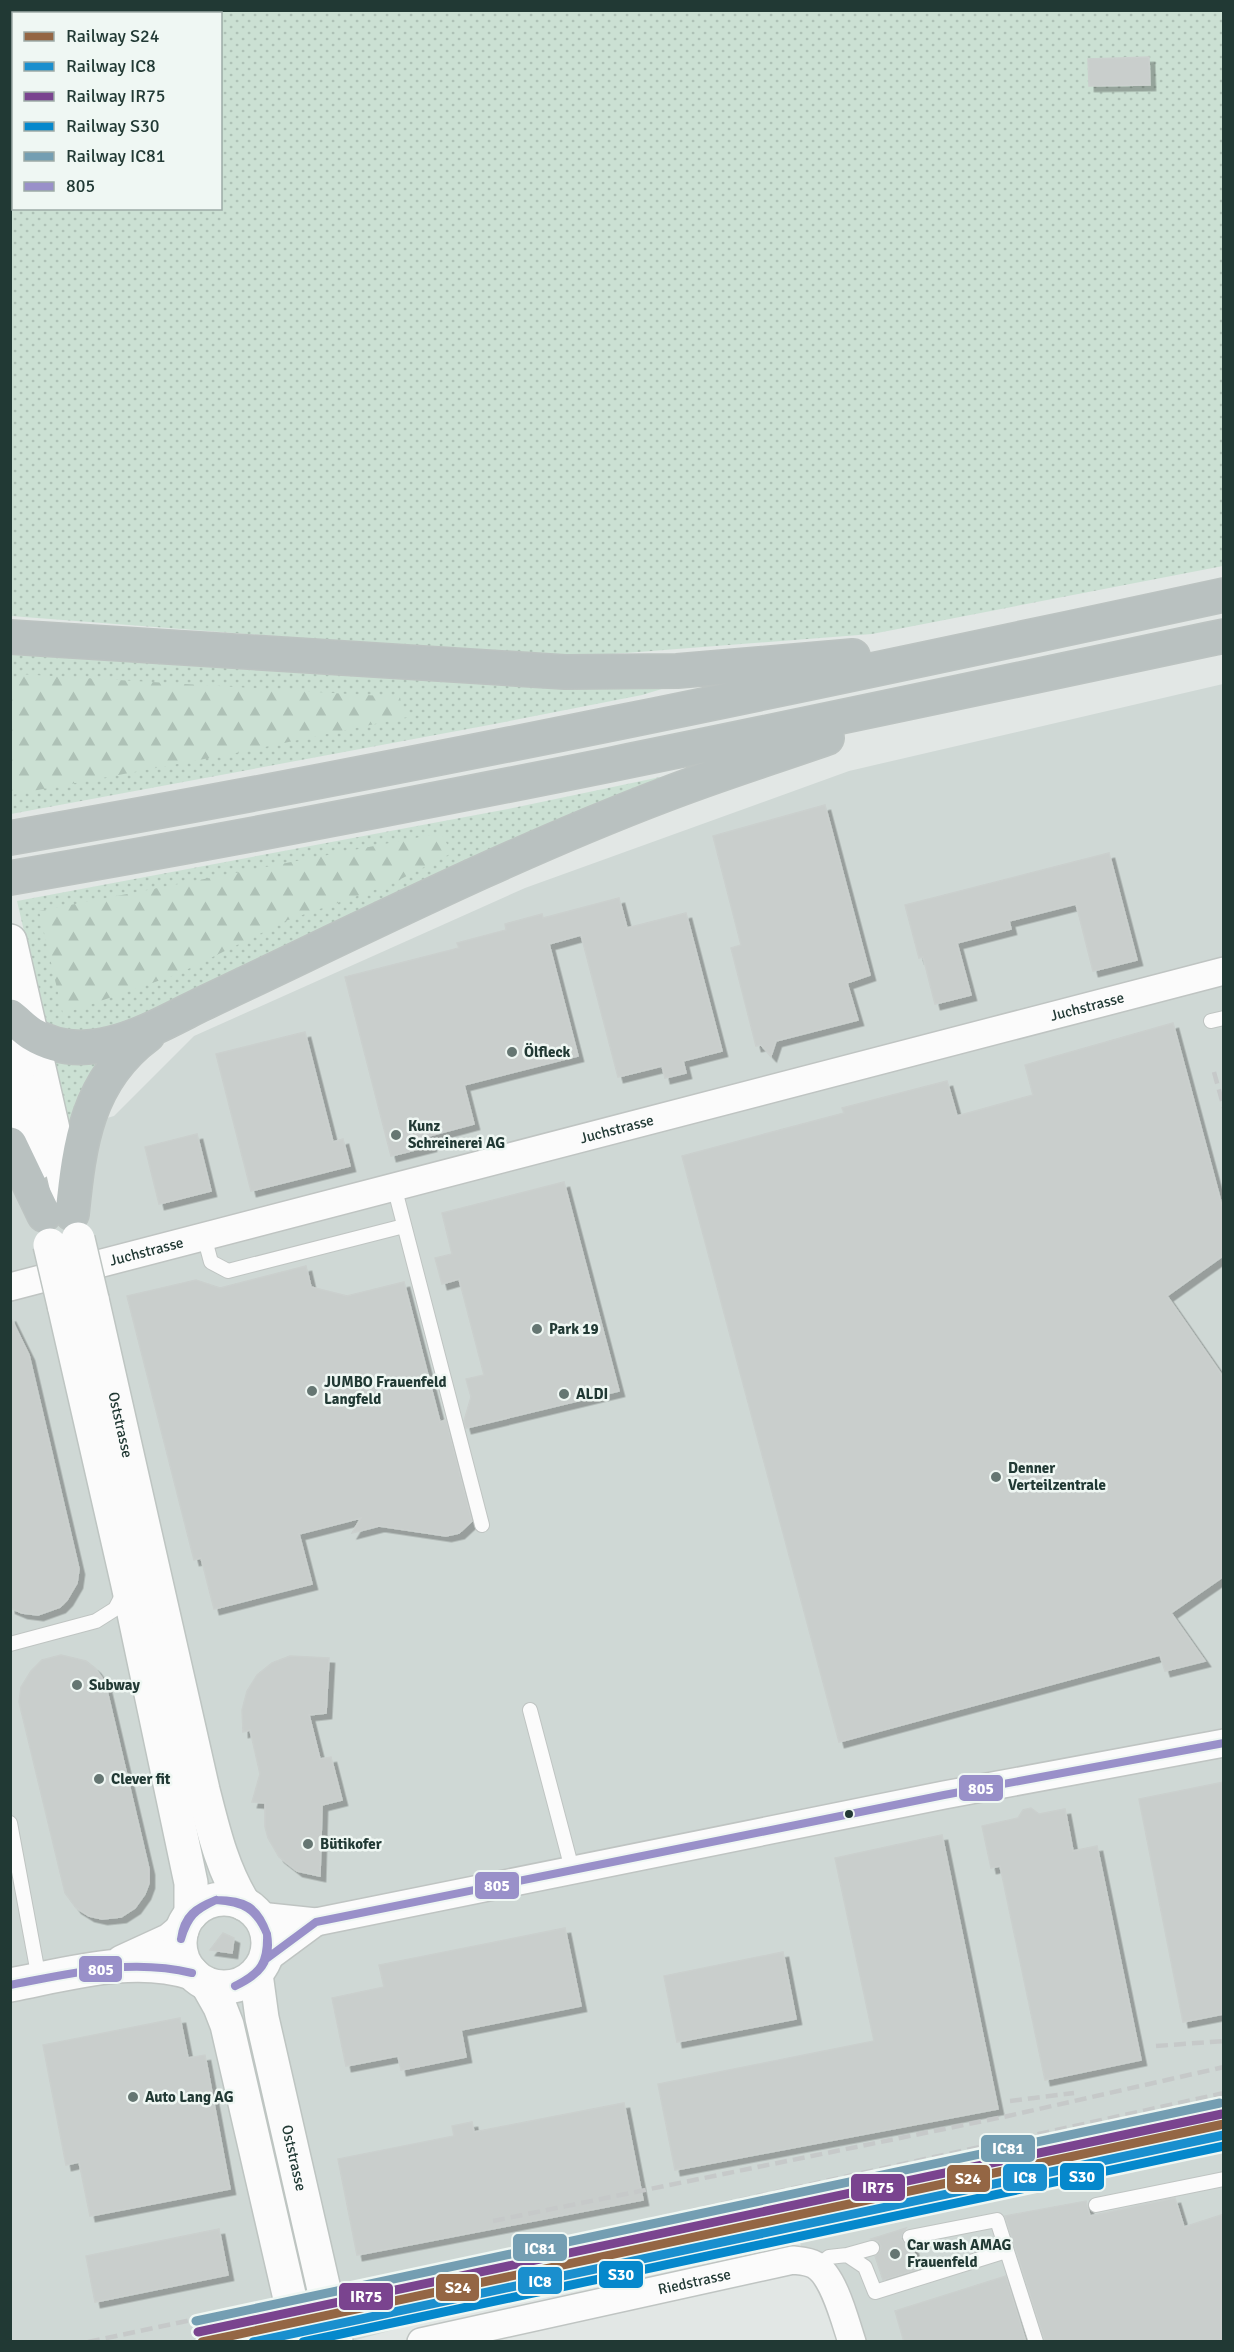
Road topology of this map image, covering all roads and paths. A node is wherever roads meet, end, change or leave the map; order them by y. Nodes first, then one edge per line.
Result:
1 (1224, 595) edge
2 (1224, 636) edge
3 (10, 637) edge
4 (1007, 641) junction
5 (968, 691) junction
6 (10, 838) edge
7 (10, 878) edge
8 (10, 941) edge
9 (1224, 971) edge
10 (17, 1022) edge
11 (162, 1025) junction
12 (10, 1144) edge
13 (394, 1186) junction
14 (404, 1226) junction
15 (61, 1228) junction
16 (204, 1236) junction
17 (10, 1287) edge
18 (78, 1302) junction
19 (482, 1525) dead end
20 (128, 1585) junction
21 (10, 1644) edge
22 (530, 1710) dead end
23 (1224, 1743) edge
24 (10, 1823) edge
25 (572, 1869) junction
26 (252, 1910) junction
27 (186, 1922) junction
28 (316, 1922) junction
29 (261, 1966) junction
30 (110, 1967) junction
31 (199, 1978) junction
32 (25, 1982) edge
33 (1224, 2179) edge
34 (1096, 2205) dead end
35 (910, 2237) dead end
36 (872, 2248) dead end
37 (1006, 2251) junction
38 (847, 2255) junction
39 (818, 2266) junction
40 (300, 2342) edge
41 (336, 2342) edge
42 (421, 2342) edge
43 (852, 2342) edge
44 (1036, 2342) edge

1 - 4 highway
2 - 5 highway
3 - 4 highway
4 - 6 highway
5 - 7 highway
5 - 11 highway
8 - 10 main road, Oststrasse
9 - 13 street, Juchstrasse
10 - 11 highway
10 - 15 main road, Oststrasse
11 - 15 highway
12 - 15 highway
13 - 14 lane
13 - 16 street, Juchstrasse
14 - 16 lane
14 - 19 lane
15 - 18 main road, Oststrasse, bridge
16 - 17 street, Juchstrasse
18 - 20 main road, Oststrasse
18 - 26 main road, Oststrasse
20 - 21 lane
20 - 27 main road, Oststrasse
22 - 25 lane
23 - 25 street
24 - 32 lane
25 - 28 street
26 - 27 main road
26 - 28 street
26 - 29 main road
27 - 30 main road
27 - 31 main road
28 - 29 street
29 - 31 main road
29 - 41 main road, Oststrasse
30 - 31 main road
30 - 32 main road
31 - 40 main road
33 - 34 lane
35 - 37 lane
36 - 38 lane
37 - 38 lane
37 - 44 lane
38 - 39 lane
39 - 42 street, Riedstrasse
39 - 43 street

